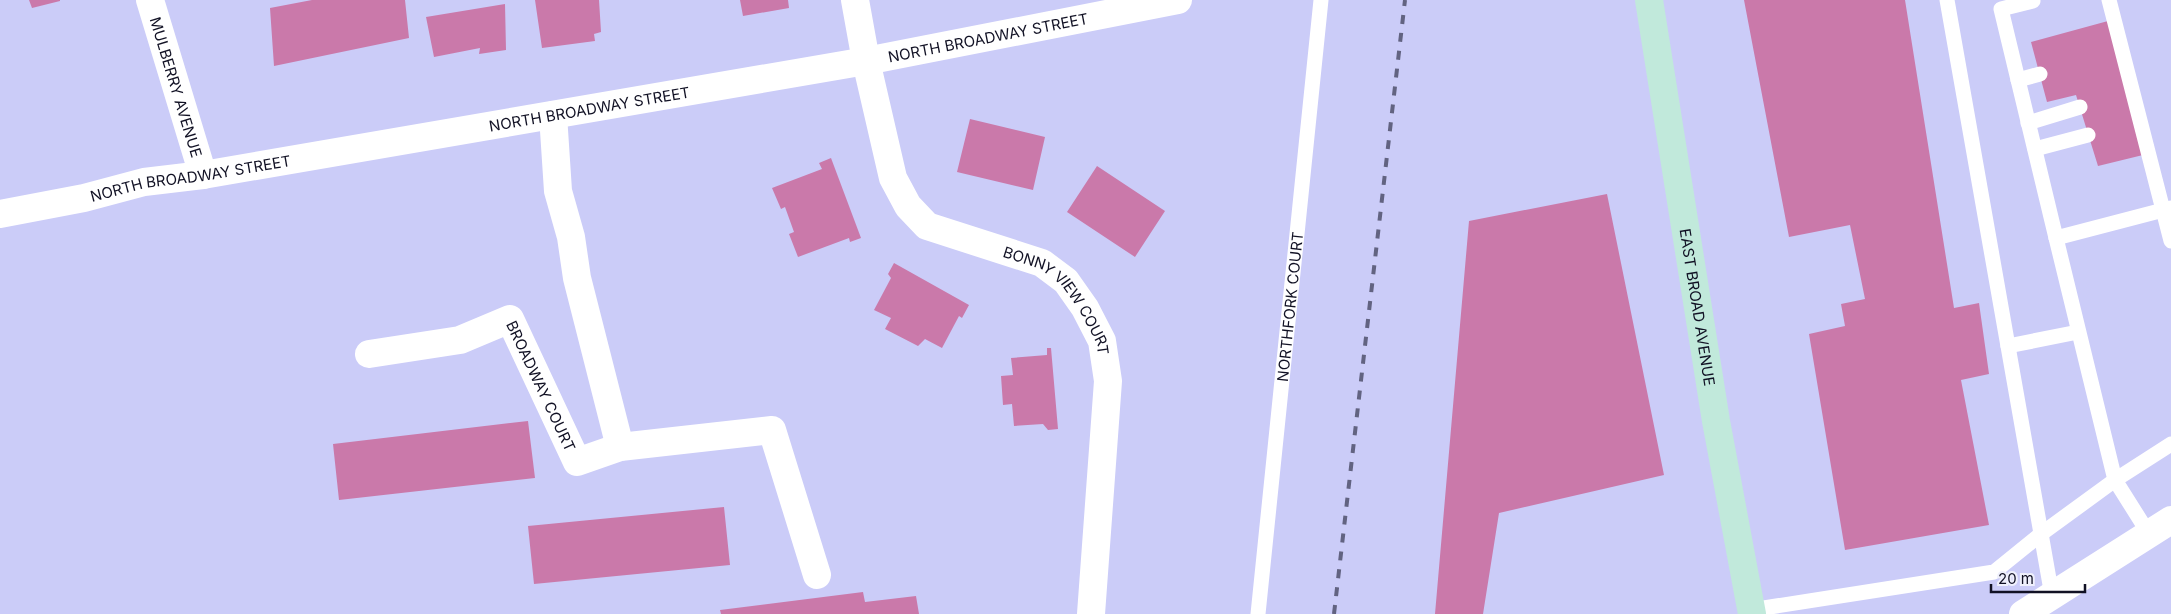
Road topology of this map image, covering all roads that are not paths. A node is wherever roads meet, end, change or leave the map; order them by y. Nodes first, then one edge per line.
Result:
1 (150, 0) edge
2 (855, 0) edge
3 (1178, 0) edge
4 (1321, 0) edge
5 (1649, 0) edge
6 (1947, 0) edge
7 (2034, 0) edge
8 (2109, 0) edge
9 (866, 61) junction
10 (2040, 74) dead end
11 (2018, 80) junction
12 (2080, 107) dead end
13 (553, 115) junction
14 (2028, 123) junction
15 (2088, 135) dead end
16 (2034, 149) junction
17 (203, 175) junction
18 (2168, 209) edge
19 (0, 214) edge
20 (2056, 238) junction
21 (2171, 241) edge
22 (2078, 332) junction
23 (2008, 346) junction
24 (369, 354) dead end
25 (2171, 444) edge
26 (620, 447) junction
27 (2115, 480) junction
28 (2160, 527) edge
29 (2041, 534) junction
30 (817, 575) dead end
31 (2052, 596) junction
32 (1752, 612) edge
33 (1091, 614) edge
34 (1258, 614) edge
35 (2023, 614) edge

1 - 17 street, MULBERRY AVENUE
2 - 9 street, BONNY VIEW COURT
3 - 9 street, NORTH BROADWAY STREET
4 - 34 lane, NORTHFORK COURT
5 - 32 main road, EAST BROAD AVENUE
6 - 23 lane
7 - 11 lane
8 - 18 lane
9 - 13 street, NORTH BROADWAY STREET
9 - 33 street, BONNY VIEW COURT
10 - 11 lane
11 - 14 lane
12 - 14 lane
13 - 17 street, NORTH BROADWAY STREET
13 - 26 street
14 - 16 lane
15 - 16 lane
16 - 20 lane
17 - 19 street, NORTH BROADWAY STREET
18 - 20 lane
18 - 21 lane
20 - 22 lane
22 - 23 lane
22 - 27 lane
23 - 29 lane
24 - 26 street, BROADWAY COURT
25 - 27 lane
26 - 30 street, BROADWAY COURT
27 - 28 lane
27 - 29 lane
28 - 31 street
29 - 31 lane
29 - 32 lane
31 - 35 street

